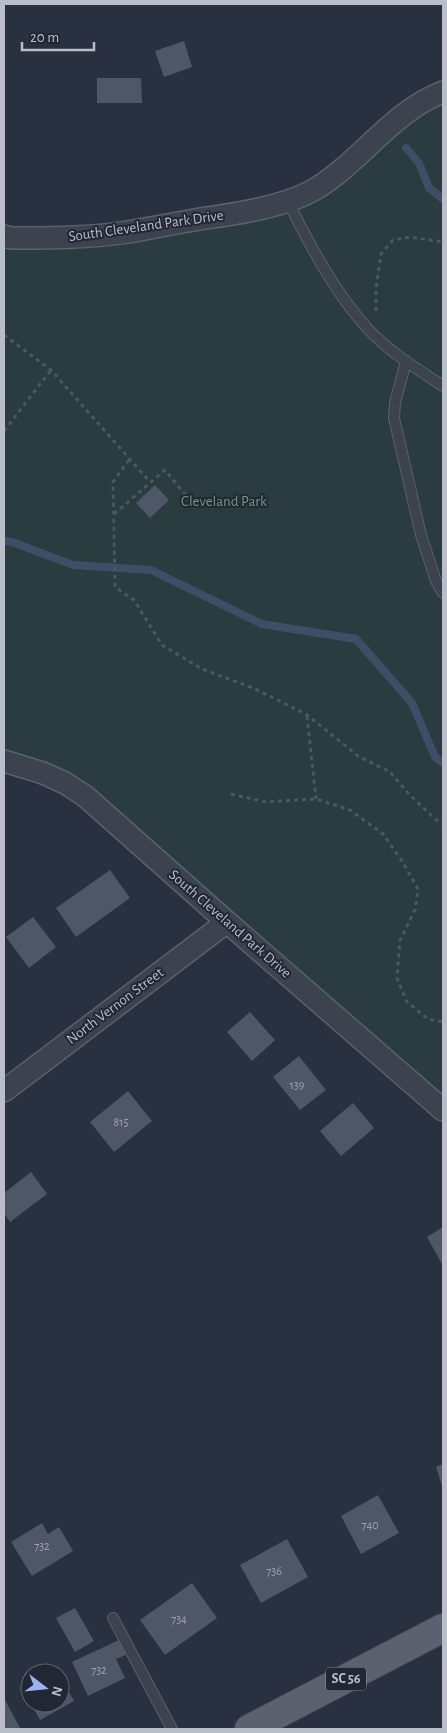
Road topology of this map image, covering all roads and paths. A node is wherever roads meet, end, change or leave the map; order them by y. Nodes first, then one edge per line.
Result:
1 (443, 92) edge
2 (287, 200) junction
3 (4, 236) edge
4 (443, 242) edge
5 (368, 329) junction
6 (4, 335) edge
7 (406, 361) junction
8 (51, 370) junction
9 (443, 386) edge
10 (4, 431) edge
11 (129, 460) junction
12 (150, 482) junction
13 (197, 509) dead end
14 (114, 514) junction
15 (443, 593) edge
16 (306, 714) junction
17 (4, 761) edge
18 (231, 794) dead end
19 (316, 799) junction
20 (443, 824) edge
21 (227, 922) junction
22 (443, 1022) edge
23 (4, 1091) edge
24 (443, 1110) edge
25 (113, 1618) dead end
26 (443, 1628) edge
27 (172, 1729) edge
28 (249, 1729) edge

1 - 2 street, South Cleveland Park Drive
2 - 3 street, South Cleveland Park Drive
2 - 5 lane
4 - 5 path
5 - 7 lane
6 - 8 path
7 - 9 lane
7 - 15 lane
8 - 10 path
8 - 11 path
11 - 12 path
11 - 14 path
12 - 13 path
12 - 14 path
14 - 16 path
16 - 19 path
16 - 20 path
17 - 21 street, South Cleveland Park Drive
18 - 19 path
19 - 22 path
21 - 23 street, North Vernon Street
21 - 24 street, South Cleveland Park Drive
25 - 27 lane
26 - 28 main road, SC 56

